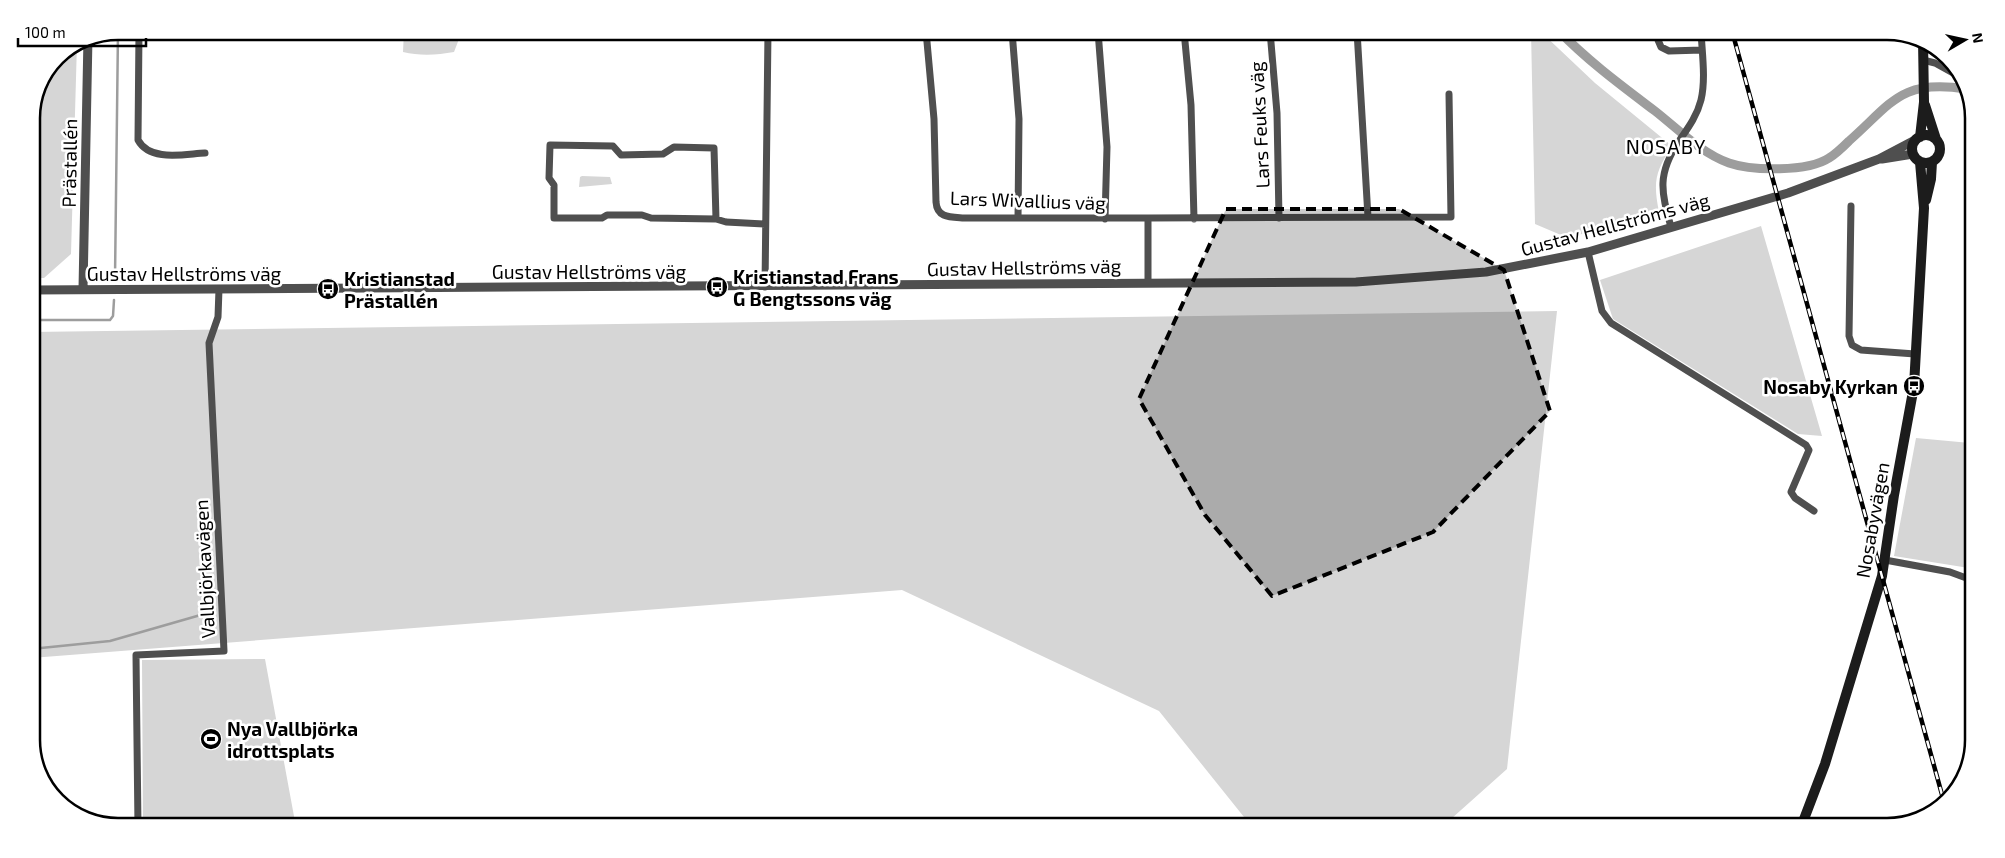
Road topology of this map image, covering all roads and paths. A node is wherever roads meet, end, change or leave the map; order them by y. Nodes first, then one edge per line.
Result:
1 (139, 40) edge
2 (768, 40) edge
3 (927, 40) edge
4 (1013, 40) edge
5 (1099, 40) edge
6 (1185, 40) edge
7 (1271, 40) edge
8 (1358, 40) edge
9 (1658, 40) edge
10 (1701, 40) edge
11 (88, 46) edge
12 (1923, 49) edge
13 (1702, 50) junction
14 (1924, 60) junction
15 (1947, 69) edge
16 (1449, 94) dead end
17 (1924, 98) junction
18 (1918, 138) junction
19 (1936, 139) junction
20 (205, 153) dead end
21 (1916, 158) junction
22 (1879, 159) junction
23 (1932, 162) junction
24 (1851, 206) dead end
25 (1924, 208) junction
26 (1368, 217) junction
27 (1018, 218) junction
28 (1105, 218) junction
29 (1148, 218) junction
30 (1279, 218) junction
31 (716, 219) junction
32 (1194, 219) junction
33 (765, 224) junction
34 (1671, 228) junction
35 (1588, 252) junction
36 (1148, 282) junction
37 (765, 287) junction
38 (83, 289) junction
39 (219, 289) junction
40 (40, 290) edge
41 (1915, 354) junction
42 (1814, 511) dead end
43 (1885, 560) junction
44 (1965, 578) edge
45 (138, 818) edge
46 (1805, 818) edge

1 - 20 street
2 - 33 street
3 - 27 street, Lars Wivallius väg
4 - 27 street
5 - 28 street
6 - 32 street
7 - 30 street, Lars Feuks väg
8 - 26 street
9 - 13 street
10 - 13 street
11 - 38 street, Prästallén
12 - 14 main road
13 - 34 street
14 - 15 street
14 - 17 main road
16 - 26 street, Lars Wivallius väg
17 - 18 main road
17 - 19 main road
18 - 19 main road
18 - 21 main road
18 - 22 street, Gustav Hellströms väg
19 - 23 main road
21 - 22 street, Gustav Hellströms väg
21 - 23 main road
21 - 25 main road, Nosabyvägen
22 - 34 street, Gustav Hellströms väg
23 - 25 main road, Nosabyvägen
24 - 41 street
25 - 41 main road, Nosabyvägen
26 - 30 street, Lars Wivallius väg
27 - 28 street, Lars Wivallius väg
28 - 29 street, Lars Wivallius väg
29 - 32 street, Lars Wivallius väg
29 - 36 street
30 - 32 street, Lars Wivallius väg
31 - 31 street
31 - 33 street
33 - 37 street
34 - 35 street, Gustav Hellströms väg
35 - 36 street, Gustav Hellströms väg
35 - 42 street
36 - 37 street, Gustav Hellströms väg
37 - 39 street, Gustav Hellströms väg
38 - 39 street, Gustav Hellströms väg
38 - 40 street, Gustav Hellströms väg
39 - 45 street, Vallbjörkavägen
41 - 43 main road, Nosabyvägen
43 - 44 street
43 - 46 main road, Nosabyvägen

